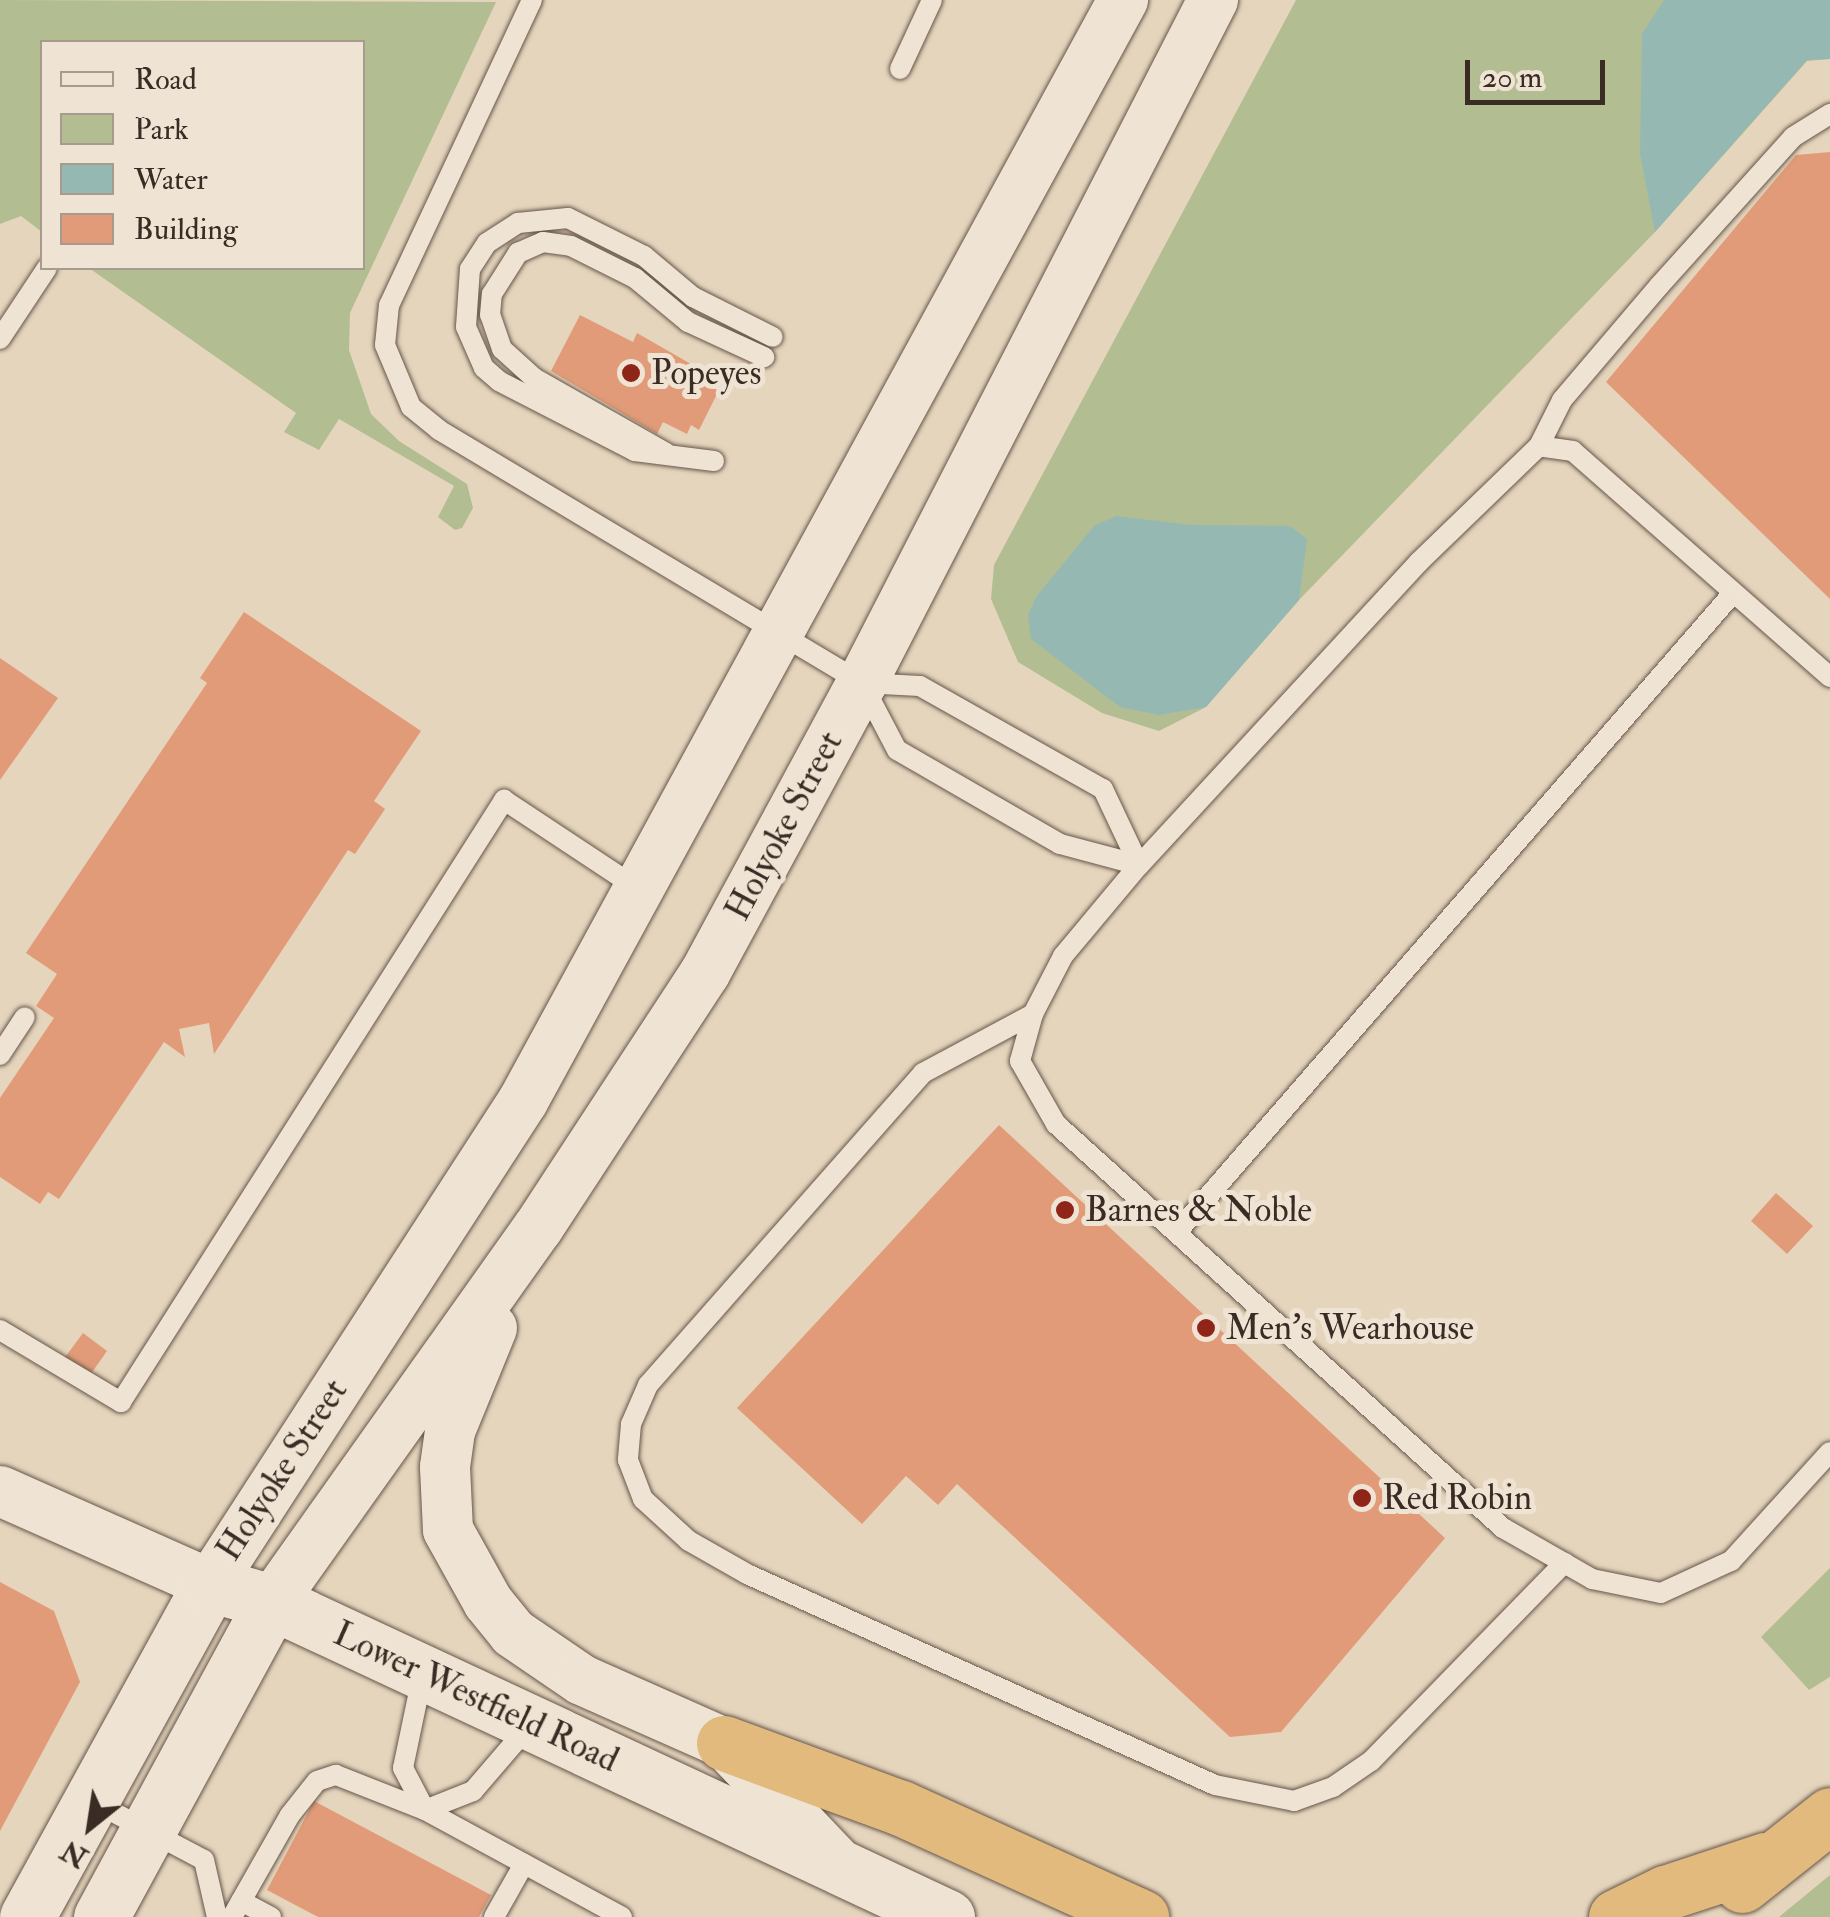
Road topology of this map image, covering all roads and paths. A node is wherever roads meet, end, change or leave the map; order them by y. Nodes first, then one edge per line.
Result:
1 (532, 0) edge
2 (932, 0) edge
3 (1122, 0) edge
4 (1213, 0) edge
5 (900, 69) dead end
6 (1830, 114) edge
7 (45, 270) edge
8 (773, 337) dead end
9 (0, 338) edge
10 (764, 357) dead end
11 (1539, 446) junction
12 (669, 456) junction
13 (714, 460) dead end
14 (1733, 592) junction
15 (777, 630) junction
16 (1830, 677) edge
17 (862, 683) junction
18 (1139, 865) junction
19 (640, 890) junction
20 (1033, 1014) junction
21 (24, 1017) dead end
22 (0, 1056) edge
23 (538, 1228) junction
24 (1178, 1232) junction
25 (0, 1330) edge
26 (1830, 1452) edge
27 (0, 1491) edge
28 (1564, 1563) junction
29 (210, 1584) junction
30 (272, 1602) junction
31 (423, 1670) junction
32 (531, 1723) junction
33 (724, 1743) junction
34 (89, 1799) junction
35 (425, 1810) junction
36 (1830, 1815) edge
37 (148, 1830) junction
38 (1765, 1860) junction
39 (524, 1864) junction
40 (846, 1872) junction
41 (236, 1909) edge
42 (30, 1916) edge
43 (102, 1917) edge
44 (218, 1917) edge
45 (271, 1917) edge
46 (494, 1917) edge
47 (622, 1917) edge
48 (947, 1917) edge
49 (1141, 1917) edge
50 (1616, 1917) edge
51 (1713, 1917) edge

1 - 15 lane
2 - 5 lane
3 - 15 street, Holyoke Street
4 - 17 street, Holyoke Street
6 - 11 lane
7 - 9 lane
8 - 12 lane
10 - 12 lane
11 - 14 lane
11 - 18 lane
12 - 13 lane
14 - 16 lane
14 - 24 lane
15 - 17 lane
15 - 19 street, Holyoke Street
17 - 18 lane
17 - 18 lane
17 - 23 street, Holyoke Street
18 - 20 lane
19 - 25 lane
19 - 29 street, Holyoke Street
20 - 24 lane
20 - 28 lane
21 - 22 lane
23 - 30 street, Holyoke Street
23 - 33 street
24 - 28 lane
26 - 28 lane
27 - 29 street, Lower Westfield Road
29 - 30 main road, Lower Westfield Road
29 - 34 main road
30 - 31 main road, Lower Westfield Road
30 - 37 main road
31 - 32 main road, Lower Westfield Road
31 - 35 lane
32 - 35 lane
32 - 40 main road, Lower Westfield Road
33 - 40 street
33 - 49 highway
34 - 37 lane
34 - 42 main road
35 - 39 lane
35 - 41 lane
36 - 38 highway
37 - 43 main road
37 - 44 lane
38 - 50 highway
38 - 51 highway
39 - 46 lane
39 - 47 lane
40 - 48 main road, Lower Westfield Road
41 - 45 lane

